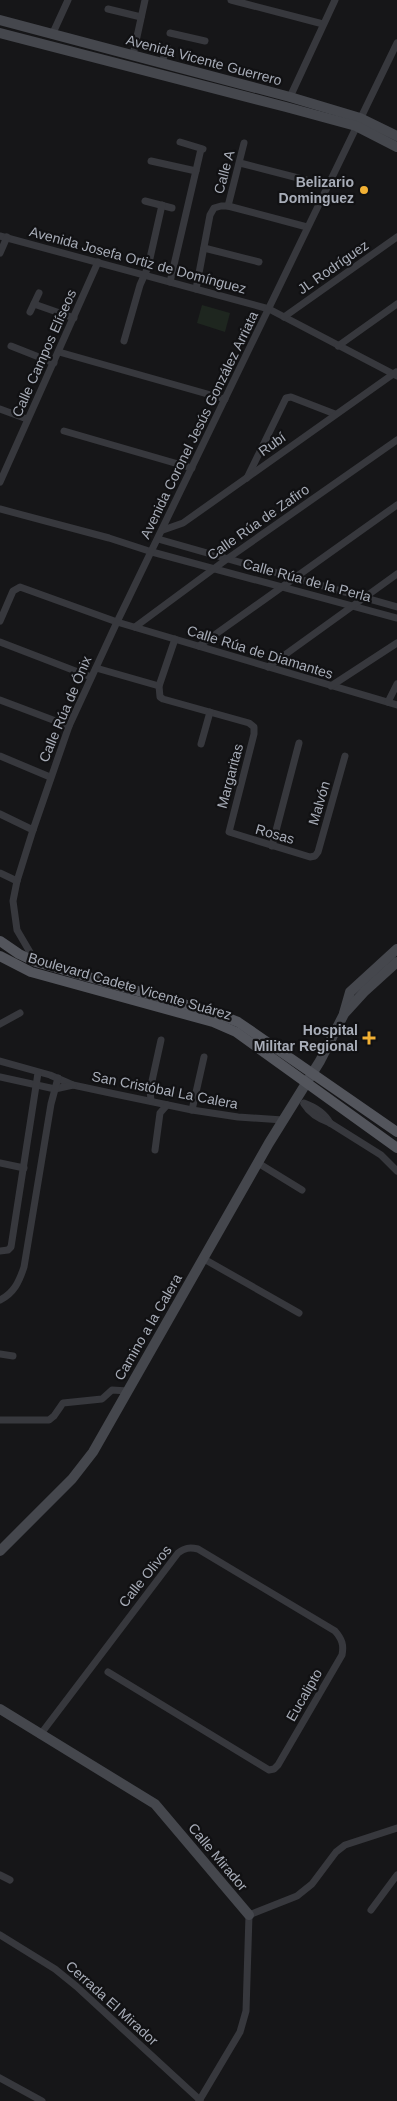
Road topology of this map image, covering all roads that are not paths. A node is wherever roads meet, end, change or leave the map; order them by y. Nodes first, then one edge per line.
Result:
1 (68, 0) edge
2 (146, 0) edge
3 (231, 0) edge
4 (335, 0) edge
5 (108, 8) dead end
6 (141, 18) junction
7 (0, 20) edge
8 (323, 24) junction
9 (0, 33) edge
10 (170, 33) dead end
11 (52, 35) junction
12 (205, 41) dead end
13 (397, 43) edge
14 (167, 47) dead end
15 (104, 54) junction
16 (133, 56) junction
17 (162, 63) junction
18 (290, 97) junction
19 (358, 122) junction
20 (397, 136) edge
21 (180, 142) dead end
22 (244, 143) dead end
23 (397, 147) edge
24 (151, 161) dead end
25 (240, 163) junction
26 (196, 171) junction
27 (306, 180) dead end
28 (145, 201) dead end
29 (162, 205) junction
30 (228, 206) junction
31 (172, 208) dead end
32 (308, 227) junction
33 (3, 236) edge
34 (397, 237) edge
35 (204, 248) junction
36 (0, 253) edge
37 (98, 262) junction
38 (259, 262) dead end
39 (145, 275) junction
40 (170, 282) junction
41 (196, 289) junction
42 (39, 293) dead end
43 (34, 304) junction
44 (397, 304) edge
45 (269, 309) junction
46 (30, 312) dead end
47 (284, 317) junction
48 (74, 318) junction
49 (124, 341) dead end
50 (11, 346) dead end
51 (338, 346) junction
52 (59, 352) junction
53 (54, 363) junction
54 (396, 374) edge
55 (225, 399) junction
56 (0, 409) edge
57 (334, 414) junction
58 (27, 419) junction
59 (64, 431) dead end
60 (397, 440) edge
61 (192, 468) junction
62 (246, 479) junction
63 (0, 482) edge
64 (397, 505) edge
65 (0, 509) edge
66 (163, 530) junction
67 (158, 539) junction
68 (152, 552) junction
69 (227, 559) junction
70 (214, 568) junction
71 (397, 574) edge
72 (294, 578) junction
73 (284, 587) junction
74 (363, 598) junction
75 (352, 605) junction
76 (397, 607) edge
77 (397, 618) edge
78 (0, 621) edge
79 (117, 622) junction
80 (135, 627) junction
81 (176, 639) junction
82 (0, 642) edge
83 (397, 643) edge
84 (199, 646) junction
85 (268, 667) junction
86 (96, 668) junction
87 (91, 677) junction
88 (397, 684) edge
89 (159, 686) junction
90 (331, 686) junction
91 (0, 700) edge
92 (388, 702) junction
93 (397, 705) edge
94 (210, 712) junction
95 (69, 726) junction
96 (201, 744) dead end
97 (299, 744) dead end
98 (0, 756) edge
99 (345, 756) dead end
100 (50, 777) junction
101 (0, 814) edge
102 (33, 830) junction
103 (229, 832) joint
104 (272, 846) junction
105 (315, 856) joint
106 (0, 873) edge
107 (17, 881) junction
108 (0, 941) edge
109 (397, 949) edge
110 (0, 956) edge
111 (36, 962) junction
112 (397, 962) edge
113 (20, 1013) dead end
114 (344, 1014) junction
115 (0, 1024) edge
116 (237, 1027) junction
117 (161, 1040) dead end
118 (204, 1057) dead end
119 (0, 1060) edge
120 (38, 1073) junction
121 (0, 1077) edge
122 (58, 1078) junction
123 (73, 1085) junction
124 (37, 1086) junction
125 (55, 1088) junction
126 (151, 1101) junction
127 (300, 1101) junction
128 (167, 1105) junction
129 (192, 1110) junction
130 (283, 1120) junction
131 (397, 1132) edge
132 (397, 1148) edge
133 (154, 1150) dead end
134 (0, 1163) edge
135 (258, 1163) junction
136 (24, 1168) junction
137 (397, 1170) edge
138 (302, 1190) dead end
139 (0, 1251) edge
140 (204, 1259) junction
141 (0, 1300) edge
142 (299, 1313) dead end
143 (0, 1354) edge
144 (13, 1356) dead end
145 (128, 1390) junction
146 (0, 1420) edge
147 (0, 1551) edge
148 (335, 1631) joint
149 (108, 1672) dead end
150 (0, 1709) edge
151 (40, 1735) junction
152 (397, 1828) edge
153 (0, 1875) edge
154 (397, 1875) edge
155 (10, 1880) dead end
156 (371, 1910) dead end
157 (249, 1915) junction
158 (0, 1935) edge
159 (0, 2078) edge
160 (199, 2100) edge
161 (42, 2101) edge

1 - 11 street
2 - 6 street
3 - 8 street
4 - 8 street
5 - 6 street
6 - 16 street
7 - 11 street, Avenida Vicente Guerrero
8 - 18 street
9 - 15 street, Avenida Vicente Guerrero
10 - 12 street
11 - 15 street, Avenida Vicente Guerrero
13 - 19 street, Avenida Coronel Jesús González Arriata
14 - 17 street
15 - 16 street, Avenida Vicente Guerrero
15 - 19 street, Avenida Vicente Guerrero
16 - 17 street, Avenida Vicente Guerrero
17 - 18 street, Avenida Vicente Guerrero
18 - 19 street, Avenida Vicente Guerrero
19 - 20 street, Avenida Vicente Guerrero
19 - 23 street, Avenida Vicente Guerrero
19 - 32 street, Avenida Coronel Jesús González Arriata
21 - 26 street
22 - 25 street, Calle A
24 - 26 street
25 - 27 street
25 - 30 street, Calle A
26 - 40 street
28 - 29 street
29 - 31 street
29 - 39 street
30 - 32 street
30 - 35 street, Calle A
32 - 45 street, Avenida Coronel Jesús González Arriata
33 - 36 street
33 - 37 street, Avenida Josefa Ortiz de Domínguez
34 - 47 street, JL Rodríguez
35 - 38 street
35 - 41 street, Calle A
37 - 39 street, Avenida Josefa Ortiz de Domínguez
37 - 48 street, Calle Campos Elíseos
39 - 40 street, Avenida Josefa Ortiz de Domínguez
39 - 49 street
40 - 41 street, Avenida Josefa Ortiz de Domínguez
41 - 45 street, Avenida Josefa Ortiz de Domínguez
42 - 43 street
43 - 46 street
43 - 48 street
44 - 51 street
45 - 47 street, Avenida Josefa Ortiz de Domínguez
45 - 55 street, Avenida Coronel Jesús González Arriata
47 - 51 street, Avenida Josefa Ortiz de Domínguez
48 - 52 street, Calle Campos Elíseos
50 - 53 street
51 - 54 street, Avenida Josefa Ortiz de Domínguez
52 - 53 street, Calle Campos Elíseos
52 - 55 street
53 - 58 street, Calle Campos Elíseos
54 - 57 street, Rubí
55 - 61 street, Avenida Coronel Jesús González Arriata
56 - 58 street
57 - 62 street, Rubí
57 - 62 street
58 - 63 street, Calle Campos Elíseos
59 - 61 street
60 - 69 street, Calle Rúa de Zafiro
61 - 66 street, Avenida Coronel Jesús González Arriata
62 - 66 street, Rubí
64 - 72 street
65 - 68 street, Calle Rúa de la Perla
66 - 67 street, Avenida Coronel Jesús González Arriata
67 - 68 street, Avenida Coronel Jesús González Arriata
67 - 69 street, Calle Rúa de la Perla
68 - 70 street, Calle Rúa de la Perla
68 - 79 street, Calle Rúa de Ónix
69 - 70 street, Calle Rúa de Zafiro
69 - 72 street, Calle Rúa de la Perla
70 - 73 street, Calle Rúa de la Perla
70 - 80 street, Calle Rúa de Zafiro
71 - 74 street
72 - 73 street
72 - 74 street, Calle Rúa de la Perla
73 - 75 street, Calle Rúa de la Perla
73 - 84 street
74 - 75 street
74 - 76 street, Calle Rúa de la Perla
75 - 77 street, Calle Rúa de la Perla
75 - 85 street
78 - 79 street, Calle Rúa de Diamantes
79 - 80 street, Calle Rúa de Diamantes
79 - 86 street, Calle Rúa de Ónix
80 - 81 street, Calle Rúa de Diamantes
81 - 84 street, Calle Rúa de Diamantes
81 - 89 street
82 - 87 street
83 - 90 street
84 - 85 street, Calle Rúa de Diamantes
85 - 90 street, Calle Rúa de Diamantes
86 - 87 street, Calle Rúa de Ónix
86 - 89 street
87 - 95 street, Calle Rúa de Ónix
88 - 92 street
89 - 94 street
90 - 92 street, Calle Rúa de Diamantes
91 - 95 street
92 - 93 street, Calle Rúa de Diamantes
94 - 96 street
94 - 103 street, Margaritas
95 - 100 street, Calle Rúa de Ónix
97 - 104 street
98 - 100 street
99 - 105 street, Malvón
100 - 102 street, Calle Rúa de Ónix
101 - 102 street
102 - 107 street, Calle Rúa de Ónix
103 - 104 street, Rosas
104 - 105 street, Rosas
106 - 107 street
107 - 111 street, Calle Rúa de Ónix
108 - 111 main road, Boulevard Cadete Vicente Suárez
109 - 114 street
110 - 116 main road, Boulevard Cadete Vicente Suárez
111 - 116 main road, Boulevard Cadete Vicente Suárez
112 - 114 street
113 - 115 street
114 - 127 street, Camino a la Calera
116 - 131 main road, Boulevard Cadete Vicente Suárez
116 - 132 main road, Boulevard Cadete Vicente Suárez
117 - 126 street
118 - 129 street
119 - 120 street, San Cristóbal La Calera
120 - 122 street, San Cristóbal La Calera
120 - 124 street
121 - 124 street, San Cristóbal La Calera
122 - 123 street, San Cristóbal La Calera
122 - 125 street
123 - 125 street, San Cristóbal La Calera
123 - 126 street, San Cristóbal La Calera
124 - 125 street, San Cristóbal La Calera
124 - 136 street
125 - 141 street
126 - 128 street, San Cristóbal La Calera
127 - 130 street, Camino a la Calera
127 - 137 street
128 - 129 street, San Cristóbal La Calera
128 - 133 street
129 - 130 street, San Cristóbal La Calera
130 - 135 street, Camino a la Calera
134 - 136 street
135 - 138 street
135 - 140 street, Camino a la Calera
136 - 139 street
140 - 142 street
140 - 145 street, Camino a la Calera
143 - 144 street
145 - 146 street
145 - 147 street, Camino a la Calera
148 - 149 street, Eucalipto
148 - 151 street, Calle Olivos
150 - 151 street, Calle Mirador
151 - 157 street, Calle Mirador
152 - 157 street
153 - 155 street
154 - 156 street
157 - 160 street
158 - 160 street, Cerrada El Mirador
159 - 161 street

